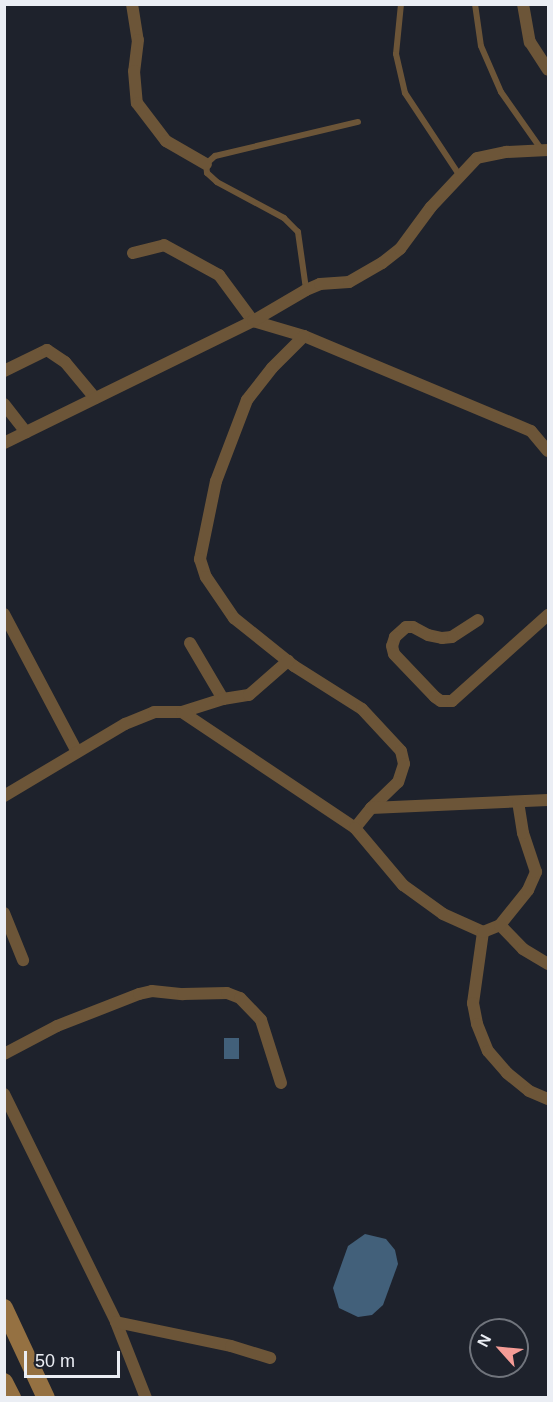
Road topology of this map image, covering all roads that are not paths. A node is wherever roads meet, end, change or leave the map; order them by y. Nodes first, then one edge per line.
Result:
1 (132, 4) edge
2 (400, 4) edge
3 (475, 4) edge
4 (523, 4) edge
5 (549, 70) edge
6 (358, 122) dead end
7 (545, 150) edge
8 (206, 164) junction
9 (460, 176) junction
10 (133, 253) dead end
11 (306, 290) junction
12 (253, 321) junction
13 (304, 336) junction
14 (4, 371) edge
15 (95, 398) junction
16 (4, 404) edge
17 (26, 432) junction
18 (4, 443) edge
19 (549, 451) edge
20 (4, 614) edge
21 (549, 615) edge
22 (478, 620) dead end
23 (190, 643) dead end
24 (288, 661) junction
25 (223, 699) junction
26 (182, 712) junction
27 (77, 752) junction
28 (4, 796) edge
29 (549, 800) edge
30 (518, 803) junction
31 (371, 808) junction
32 (355, 828) junction
33 (4, 913) edge
34 (500, 925) junction
35 (483, 932) junction
36 (23, 960) dead end
37 (549, 964) edge
38 (4, 1054) edge
39 (281, 1083) dead end
40 (4, 1094) edge
41 (549, 1099) edge
42 (4, 1308) edge
43 (116, 1322) junction
44 (270, 1358) dead end
45 (4, 1382) edge
46 (12, 1398) edge
47 (46, 1398) edge
48 (146, 1398) edge

1 - 8 street
2 - 9 lane
3 - 7 lane
4 - 5 street
6 - 8 lane
7 - 9 street
8 - 11 lane
9 - 11 street
10 - 12 street
11 - 12 street
12 - 13 street
12 - 15 street
13 - 19 street
13 - 24 street
14 - 15 street
15 - 17 street
16 - 17 street
17 - 18 street
20 - 27 street
21 - 22 street
23 - 25 street
24 - 25 street
24 - 31 street
25 - 26 street
26 - 27 street
26 - 32 street
27 - 28 street
29 - 30 street
30 - 31 street
30 - 34 street
31 - 32 street
32 - 35 street
33 - 36 street
34 - 35 street
34 - 37 street
35 - 41 street
38 - 39 street
40 - 43 street
42 - 47 main road
43 - 44 street
43 - 48 street
45 - 46 main road

